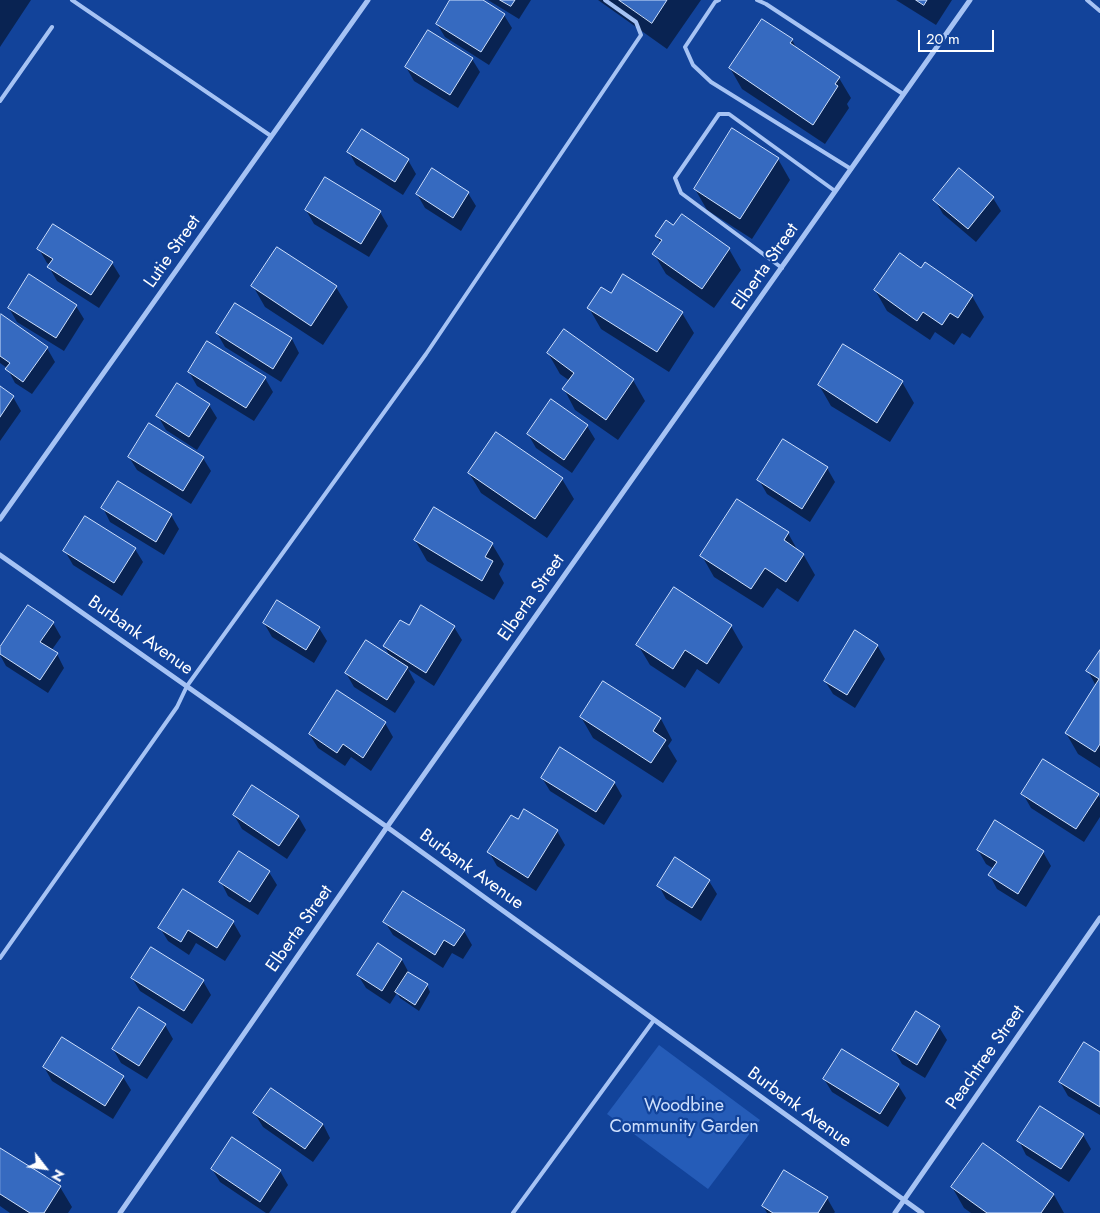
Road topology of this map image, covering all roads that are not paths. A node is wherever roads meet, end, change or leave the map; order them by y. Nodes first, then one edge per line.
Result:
1 (72, 0) edge
2 (368, 0) edge
3 (605, 0) edge
4 (719, 0) edge
5 (757, 0) edge
6 (970, 0) edge
7 (1087, 0) edge
8 (1100, 11) edge
9 (52, 28) dead end
10 (903, 94) junction
11 (0, 101) edge
12 (271, 136) junction
13 (851, 169) junction
14 (835, 191) junction
15 (782, 268) junction
16 (0, 519) edge
17 (0, 555) edge
18 (187, 686) junction
19 (387, 827) junction
20 (1100, 918) edge
21 (0, 958) edge
22 (654, 1020) junction
23 (904, 1200) junction
24 (120, 1213) edge
25 (513, 1213) edge
26 (895, 1213) edge
27 (922, 1213) edge

1 - 12 lane
2 - 12 street, Lutie Street
3 - 18 lane
4 - 13 lane
5 - 10 lane
6 - 10 street, Elberta Street
7 - 8 lane
9 - 11 lane
10 - 13 street, Elberta Street
12 - 16 street, Lutie Street
13 - 14 street, Elberta Street
14 - 15 street, Elberta Street
14 - 15 lane
15 - 19 street, Elberta Street
17 - 18 street, Burbank Avenue
18 - 19 street, Burbank Avenue
18 - 21 lane
19 - 22 street, Burbank Avenue
19 - 24 street, Elberta Street
20 - 23 street, Peachtree Street
22 - 23 street, Burbank Avenue
22 - 25 lane
23 - 26 street, Peachtree Street
23 - 27 street, Burbank Avenue

